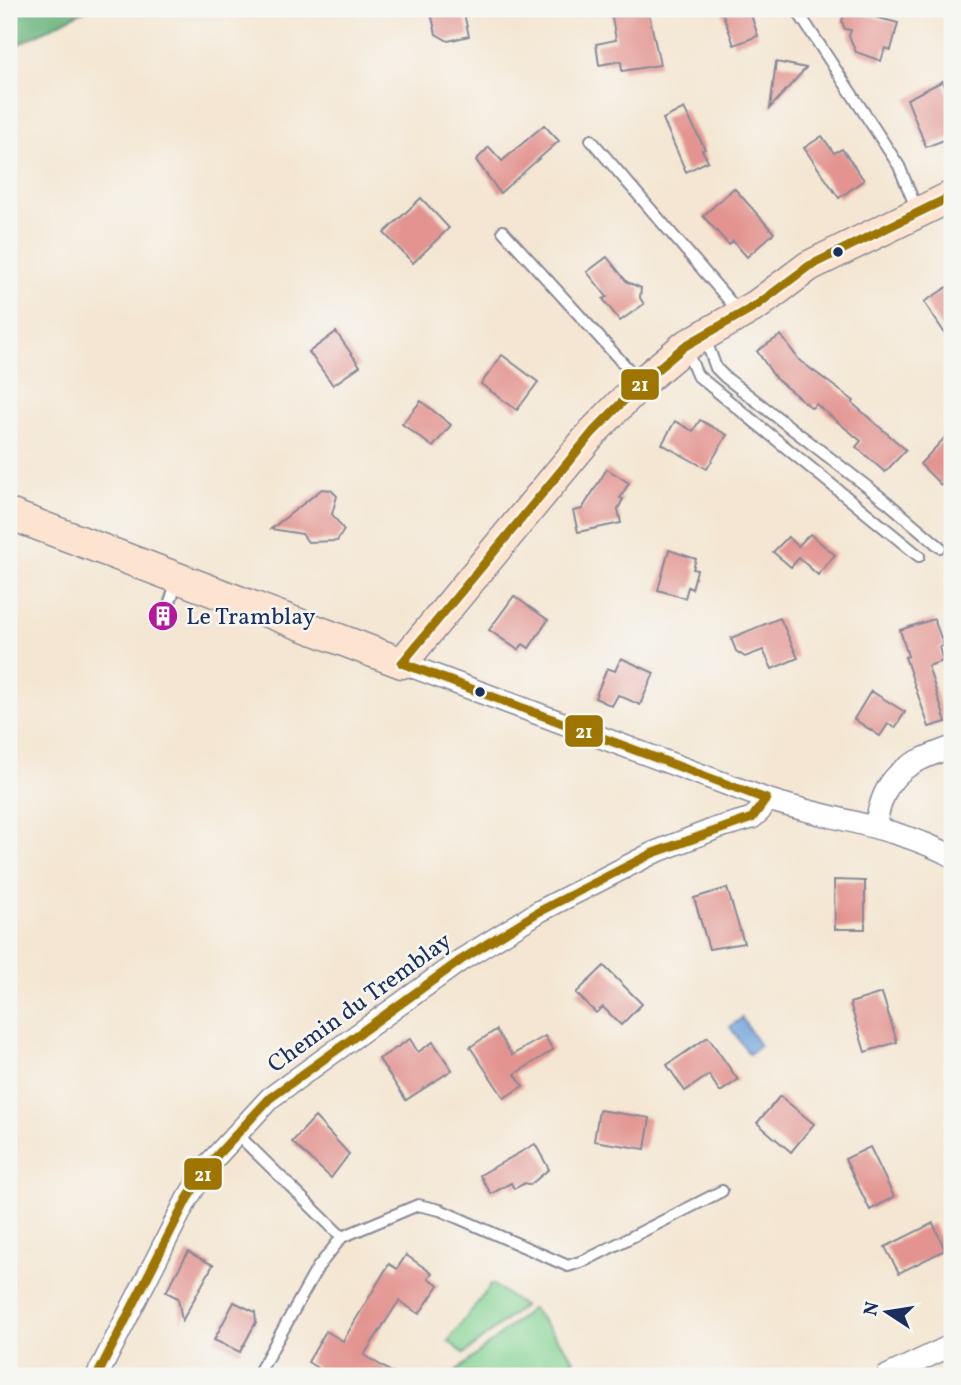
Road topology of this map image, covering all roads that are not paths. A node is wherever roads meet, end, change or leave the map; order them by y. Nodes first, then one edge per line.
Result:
1 (796, 9) edge
2 (591, 140) dead end
3 (952, 196) edge
4 (918, 213) junction
5 (503, 231) dead end
6 (741, 314) junction
7 (695, 341) junction
8 (641, 383) junction
9 (9, 514) edge
10 (940, 547) dead end
11 (919, 556) dead end
12 (402, 663) junction
13 (952, 747) edge
14 (766, 799) junction
15 (875, 827) junction
16 (952, 856) edge
17 (235, 1132) junction
18 (722, 1191) dead end
19 (342, 1237) junction
20 (952, 1345) edge
21 (97, 1376) edge
22 (257, 1376) edge
23 (887, 1376) edge

1 - 4 lane
2 - 6 lane
3 - 4 street
4 - 6 street
5 - 8 lane
6 - 7 street
7 - 8 street
7 - 10 lane
7 - 11 lane
8 - 12 street
9 - 12 street
12 - 14 street
13 - 15 street
14 - 15 street
14 - 17 street, Chemin du Tremblay
15 - 16 street
17 - 19 lane
17 - 21 street, Chemin du Tremblay
18 - 19 lane
19 - 22 lane
20 - 23 street

